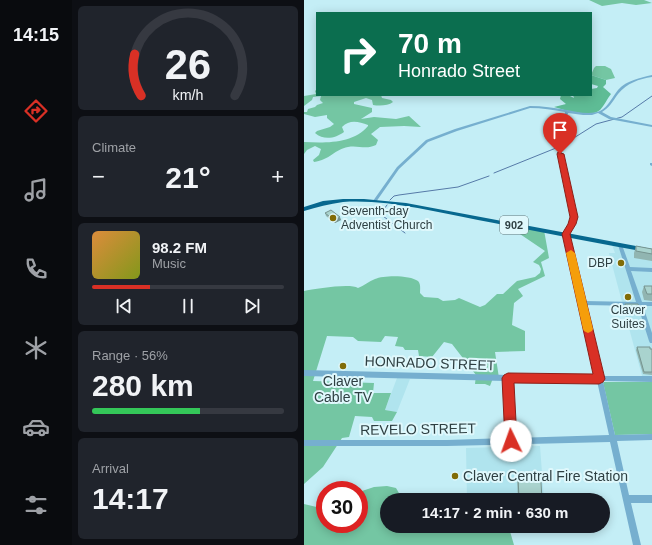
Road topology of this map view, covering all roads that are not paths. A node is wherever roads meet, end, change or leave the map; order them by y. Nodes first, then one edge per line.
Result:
1 (652, 76) edge
2 (645, 78) junction
3 (652, 79) edge
4 (567, 111) junction
5 (598, 112) junction
6 (652, 126) edge
7 (375, 201) junction
8 (304, 210) edge
9 (566, 234) junction
10 (620, 245) junction
11 (652, 251) edge
12 (628, 269) junction
13 (652, 270) edge
14 (582, 303) junction
15 (640, 304) junction
16 (652, 304) edge
17 (652, 342) edge
18 (304, 372) edge
19 (508, 378) junction
20 (599, 379) junction
21 (652, 379) edge
22 (652, 437) edge
23 (613, 438) junction
24 (511, 441) junction
25 (304, 443) edge
26 (627, 499) junction
27 (652, 499) edge
28 (637, 545) edge

1 - 2 street
2 - 3 street
2 - 5 street
4 - 5 street
4 - 7 street
4 - 9 street
5 - 6 street
7 - 8 highway, 902
7 - 9 highway, 902
9 - 10 highway, 902
9 - 14 street
10 - 11 highway, 902
10 - 12 street
12 - 13 street
12 - 15 street
14 - 15 street
14 - 20 street
15 - 16 street
15 - 17 street
18 - 19 street, HONRADO STREET
19 - 20 street, HONRADO STREET
19 - 24 street
20 - 21 street, HONRADO STREET
20 - 23 street
22 - 23 street, REVELO STREET
23 - 24 street, REVELO STREET
23 - 26 street
24 - 25 street, REVELO STREET
26 - 27 street
26 - 28 street

